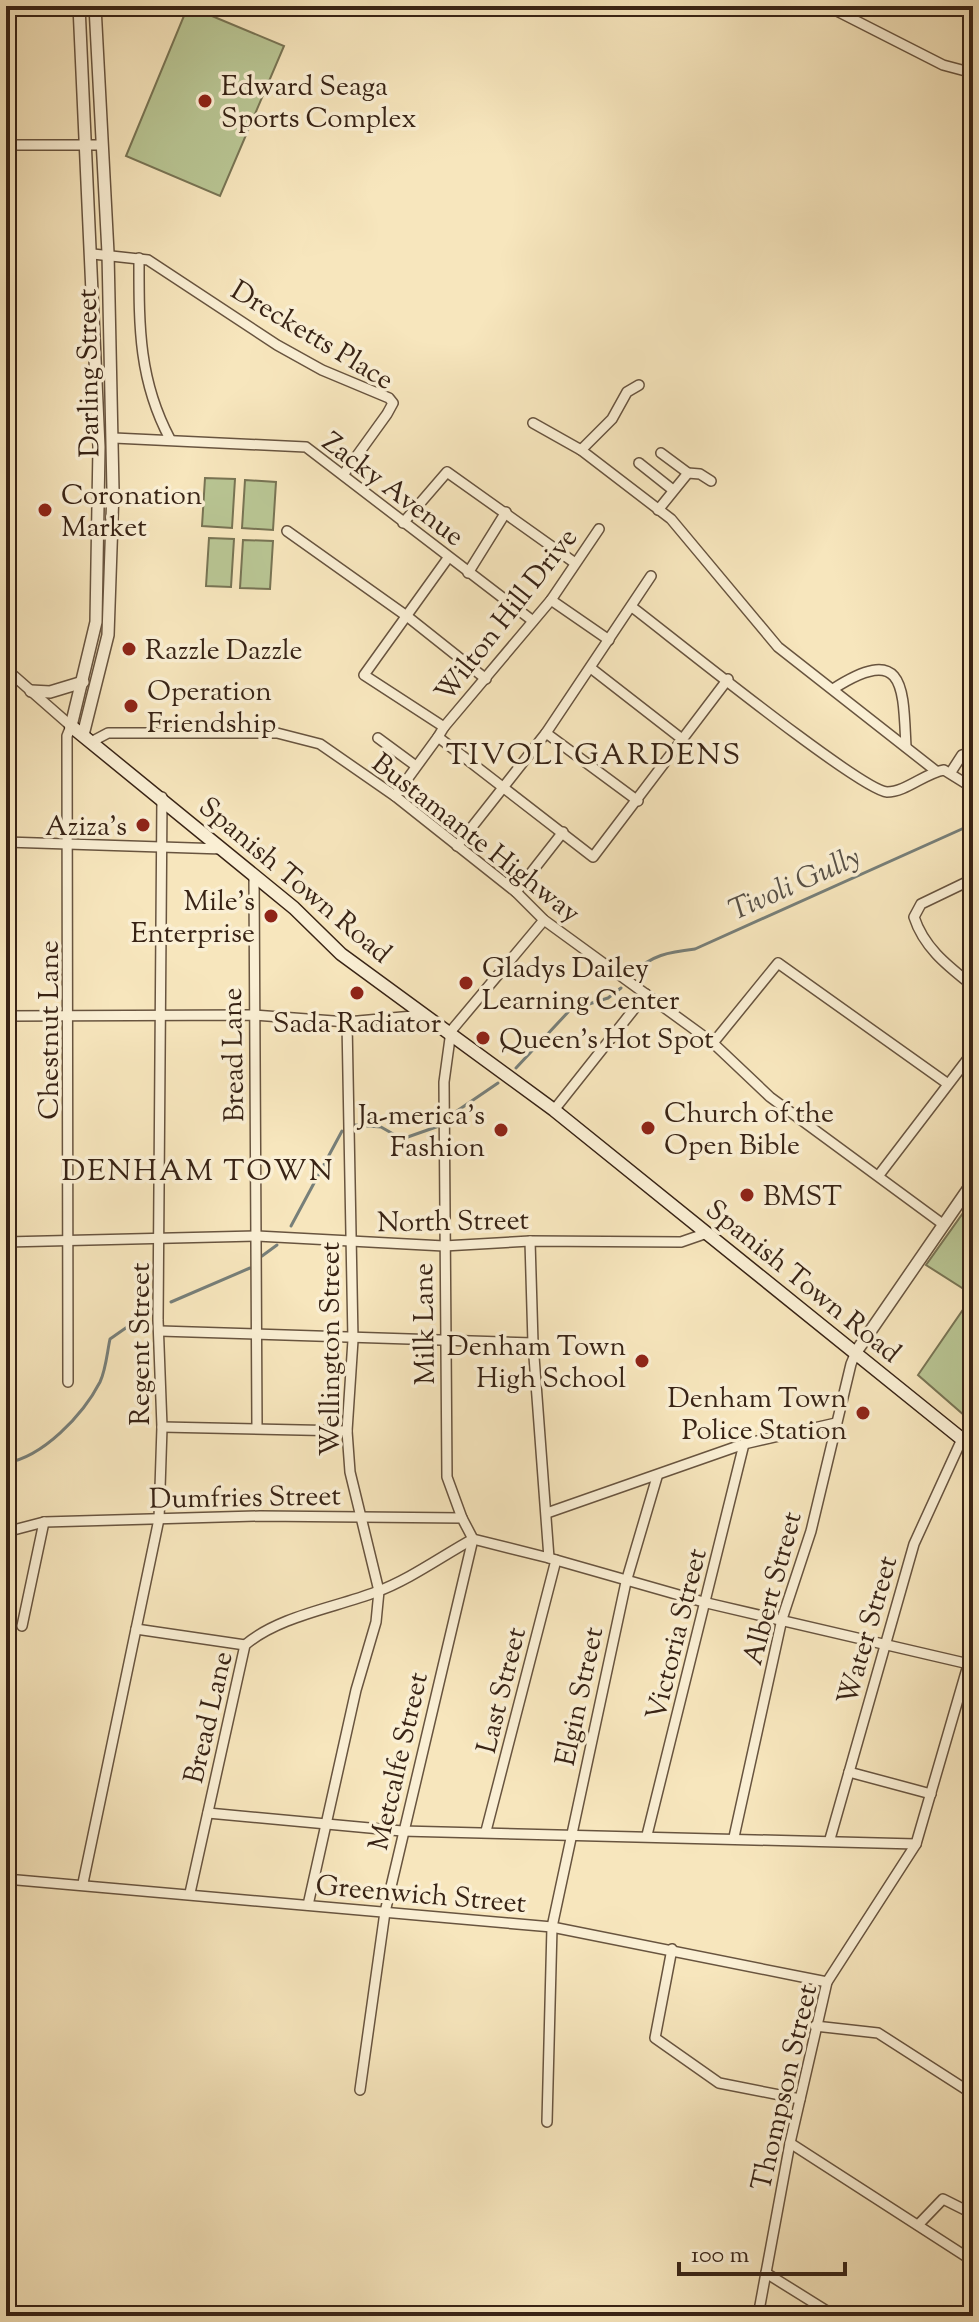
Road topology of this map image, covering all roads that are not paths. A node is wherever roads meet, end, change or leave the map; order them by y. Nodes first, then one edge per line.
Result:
1 (79, 6) edge
2 (95, 6) edge
3 (828, 7) edge
4 (973, 73) edge
5 (6, 145) edge
6 (102, 145) junction
7 (86, 146) junction
8 (108, 253) junction
9 (93, 254) junction
10 (139, 258) junction
11 (639, 385) dead end
12 (533, 423) dead end
13 (114, 438) junction
14 (170, 439) junction
15 (581, 450) junction
16 (661, 453) dead end
17 (639, 463) dead end
18 (688, 473) junction
19 (343, 475) junction
20 (711, 481) dead end
21 (673, 490) junction
22 (658, 510) junction
23 (506, 512) junction
24 (403, 523) junction
25 (599, 529) dead end
26 (287, 531) dead end
27 (448, 558) junction
28 (575, 563) junction
29 (468, 573) junction
30 (651, 576) dead end
31 (551, 600) junction
32 (632, 607) junction
33 (408, 617) junction
34 (533, 621) junction
35 (609, 640) junction
36 (6, 669) edge
37 (592, 669) junction
38 (486, 679) junction
39 (728, 679) junction
40 (83, 682) junction
41 (833, 689) junction
42 (31, 691) junction
43 (71, 726) junction
44 (444, 727) junction
45 (546, 733) junction
46 (438, 737) junction
47 (378, 738) dead end
48 (87, 739) junction
49 (682, 739) junction
50 (906, 747) junction
51 (973, 753) edge
52 (416, 766) junction
53 (936, 771) junction
54 (951, 772) junction
55 (502, 788) junction
56 (973, 788) edge
57 (395, 796) junction
58 (162, 797) junction
59 (638, 801) junction
60 (563, 832) junction
61 (6, 842) edge
62 (70, 843) junction
63 (162, 844) junction
64 (457, 846) junction
65 (223, 849) junction
66 (254, 875) junction
67 (973, 879) edge
68 (516, 892) junction
69 (544, 920) junction
70 (973, 986) edge
71 (646, 994) junction
72 (253, 1015) junction
73 (428, 1015) junction
74 (6, 1016) edge
75 (70, 1017) junction
76 (162, 1017) junction
77 (347, 1022) junction
78 (451, 1031) junction
79 (713, 1043) junction
80 (973, 1052) edge
81 (948, 1084) junction
82 (554, 1110) junction
83 (879, 1175) junction
84 (973, 1182) edge
85 (944, 1225) junction
86 (707, 1233) junction
87 (257, 1236) junction
88 (161, 1241) junction
89 (530, 1241) junction
90 (6, 1242) edge
91 (70, 1242) junction
92 (351, 1243) junction
93 (444, 1246) junction
94 (160, 1331) junction
95 (258, 1333) junction
96 (353, 1340) junction
97 (446, 1340) junction
98 (533, 1343) junction
99 (856, 1352) junction
100 (68, 1382) dead end
101 (836, 1423) junction
102 (162, 1427) junction
103 (257, 1427) junction
104 (347, 1431) junction
105 (962, 1439) junction
106 (744, 1444) junction
107 (973, 1448) edge
108 (657, 1477) junction
109 (547, 1513) junction
110 (361, 1517) junction
111 (462, 1518) junction
112 (159, 1519) junction
113 (44, 1522) junction
114 (6, 1532) edge
115 (473, 1539) junction
116 (552, 1559) junction
117 (626, 1582) junction
118 (379, 1591) junction
119 (707, 1603) junction
120 (782, 1619) junction
121 (22, 1626) dead end
122 (136, 1629) junction
123 (245, 1645) junction
124 (884, 1646) junction
125 (973, 1648) edge
126 (969, 1664) junction
127 (849, 1772) junction
128 (931, 1794) junction
129 (208, 1813) junction
130 (326, 1824) junction
131 (402, 1831) junction
132 (486, 1831) junction
133 (647, 1835) junction
134 (569, 1837) junction
135 (734, 1837) junction
136 (830, 1839) junction
137 (916, 1844) junction
138 (6, 1879) edge
139 (83, 1883) junction
140 (190, 1893) junction
141 (308, 1905) junction
142 (385, 1912) junction
143 (552, 1927) junction
144 (672, 1949) junction
145 (827, 1982) junction
146 (815, 2026) junction
147 (360, 2090) dead end
148 (973, 2094) edge
149 (800, 2099) junction
150 (547, 2122) dead end
151 (790, 2143) junction
152 (973, 2214) edge
153 (918, 2225) junction
154 (973, 2261) edge
155 (766, 2273) junction
156 (758, 2316) edge
157 (835, 2316) edge

1 - 7 street, Darling Street
2 - 6 street, Darling Street
3 - 4 street
5 - 7 street
6 - 7 street
6 - 8 street, Darling Street
7 - 9 street, Darling Street
8 - 9 street, Drecketts Place
8 - 10 street, Drecketts Place
8 - 13 street, Darling Street
9 - 40 street, Darling Street
10 - 14 street
10 - 19 street, Drecketts Place
11 - 15 street
12 - 15 street
13 - 14 street, Zacky Avenue
13 - 48 street, Darling Street
14 - 19 street, Zacky Avenue
15 - 22 street
16 - 18 street
17 - 21 street
18 - 20 street
18 - 21 street
19 - 24 street, Zacky Avenue
21 - 22 street
22 - 41 street
23 - 24 street
23 - 28 street
23 - 29 street
24 - 27 street, Zacky Avenue
25 - 28 street, Wilton Hill Drive
26 - 33 street
27 - 29 street, Zacky Avenue
27 - 33 street
28 - 31 street, Wilton Hill Drive
29 - 34 street, Zacky Avenue
30 - 32 street
31 - 34 street, Wilton Hill Drive
31 - 35 street
32 - 35 street
32 - 39 street
33 - 38 street
33 - 44 street
34 - 38 street, Wilton Hill Drive
35 - 37 street
36 - 42 street, Spanish Town Road
37 - 45 street
37 - 49 street
38 - 44 street, Wilton Hill Drive
39 - 49 street
39 - 53 street
40 - 42 street
40 - 43 street, Darling Street
41 - 50 street
41 - 50 street
42 - 43 street, Spanish Town Road
43 - 48 main road, Spanish Town Road
43 - 62 street, Chestnut Lane
44 - 46 street, Wilton Hill Drive
45 - 55 street
45 - 59 street
46 - 52 street, Wilton Hill Drive
46 - 55 street
47 - 52 street
48 - 57 street, Bustamante Highway
48 - 58 main road, Spanish Town Road
49 - 59 street
50 - 53 street
51 - 54 street
52 - 57 street, Wilton Hill Drive
53 - 54 street
54 - 56 street
55 - 60 street
55 - 64 street
57 - 64 street, Bustamante Highway
58 - 63 street, Regent Street
58 - 65 main road, Spanish Town Road
59 - 60 street
60 - 68 street
61 - 62 street
62 - 63 street
62 - 75 street, Chestnut Lane
63 - 65 street
63 - 76 street, Regent Street
64 - 68 street, Bustamante Highway
65 - 66 main road, Spanish Town Road
66 - 72 street, Bread Lane
66 - 73 main road, Spanish Town Road
67 - 70 street
68 - 69 street, Bustamante Highway
69 - 71 street, Bustamante Highway
69 - 78 street
71 - 79 street, Bustamante Highway
71 - 82 street
72 - 76 street
72 - 77 street
72 - 87 street, Bread Lane
73 - 77 street
73 - 78 main road, Spanish Town Road
74 - 75 street
75 - 76 street
75 - 91 street, Chestnut Lane
76 - 88 street, Regent Street
77 - 92 street, Wellington Street
78 - 82 main road, Spanish Town Road
78 - 93 street, Milk Lane
79 - 81 street
79 - 83 street, Bustamante Highway
80 - 81 street
81 - 83 street
82 - 86 main road, Spanish Town Road
83 - 85 street, Bustamante Highway
84 - 85 street
85 - 99 street
86 - 89 street, North Street
86 - 99 main road, Spanish Town Road
87 - 88 street, North Street
87 - 92 street, North Street
87 - 95 street, Bread Lane
88 - 91 street, North Street
88 - 94 street, Regent Street
89 - 93 street, North Street
89 - 98 street
90 - 91 street, North Street
91 - 100 street, Chestnut Lane
92 - 93 street, North Street
92 - 96 street, Wellington Street
93 - 97 street, Milk Lane
94 - 95 street
94 - 102 street, Regent Street
95 - 96 street
95 - 103 street, Bread Lane
96 - 97 street
96 - 104 street, Wellington Street
97 - 98 street
97 - 111 street, Milk Lane
98 - 109 street
99 - 101 street, Albert Street
99 - 105 main road, Spanish Town Road
101 - 106 street
101 - 120 street, Albert Street
102 - 103 street
102 - 112 street, Regent Street
103 - 104 street
104 - 110 street, Wellington Street
105 - 107 main road, Spanish Town Road
105 - 124 street, Water Street
106 - 108 street
106 - 119 street, Victoria Street
108 - 109 street
108 - 117 street, Elgin Street
109 - 116 street, Last Street
110 - 111 street, Dumfries Street
110 - 112 street, Dumfries Street
110 - 118 street, Wellington Street
111 - 115 street
112 - 113 street, Dumfries Street
112 - 122 street, Regent Street
113 - 114 street, Dumfries Street
113 - 121 street
115 - 116 street
115 - 118 street, Bread Lane
115 - 131 street, Metcalfe Street
116 - 117 street
116 - 132 street, Last Street
117 - 119 street
117 - 134 street, Elgin Street
118 - 123 street, Bread Lane
118 - 130 street, Wellington Street
119 - 120 street
119 - 133 street, Victoria Street
120 - 124 street
120 - 135 street, Albert Street
122 - 123 street
122 - 139 street, Regent Street
123 - 129 street, Bread Lane
124 - 126 street
124 - 127 street, Water Street
125 - 126 street, Thompson Street
126 - 128 street, Thompson Street
127 - 128 street
127 - 136 street, Water Street
128 - 137 street, Thompson Street
129 - 130 street
129 - 140 street, Bread Lane
130 - 131 street
130 - 141 street, Wellington Street
131 - 132 street
131 - 142 street, Metcalfe Street
132 - 134 street
133 - 134 street
133 - 135 street
134 - 143 street, Elgin Street
135 - 136 street
136 - 137 street
137 - 145 street, Thompson Street
138 - 139 street, Greenwich Street
139 - 140 street, Greenwich Street
140 - 141 street, Greenwich Street
141 - 142 street, Greenwich Street
142 - 143 street, Greenwich Street
142 - 147 street, Metcalfe Street
143 - 144 street, Greenwich Street
143 - 150 street, Elgin Street
144 - 145 street, Greenwich Street
144 - 149 street
145 - 146 street, Thompson Street
146 - 148 street
146 - 149 street, Thompson Street
149 - 151 street, Thompson Street
151 - 153 street
151 - 155 street, Thompson Street
152 - 153 street
153 - 154 street
155 - 156 street, Thompson Street
155 - 157 street

